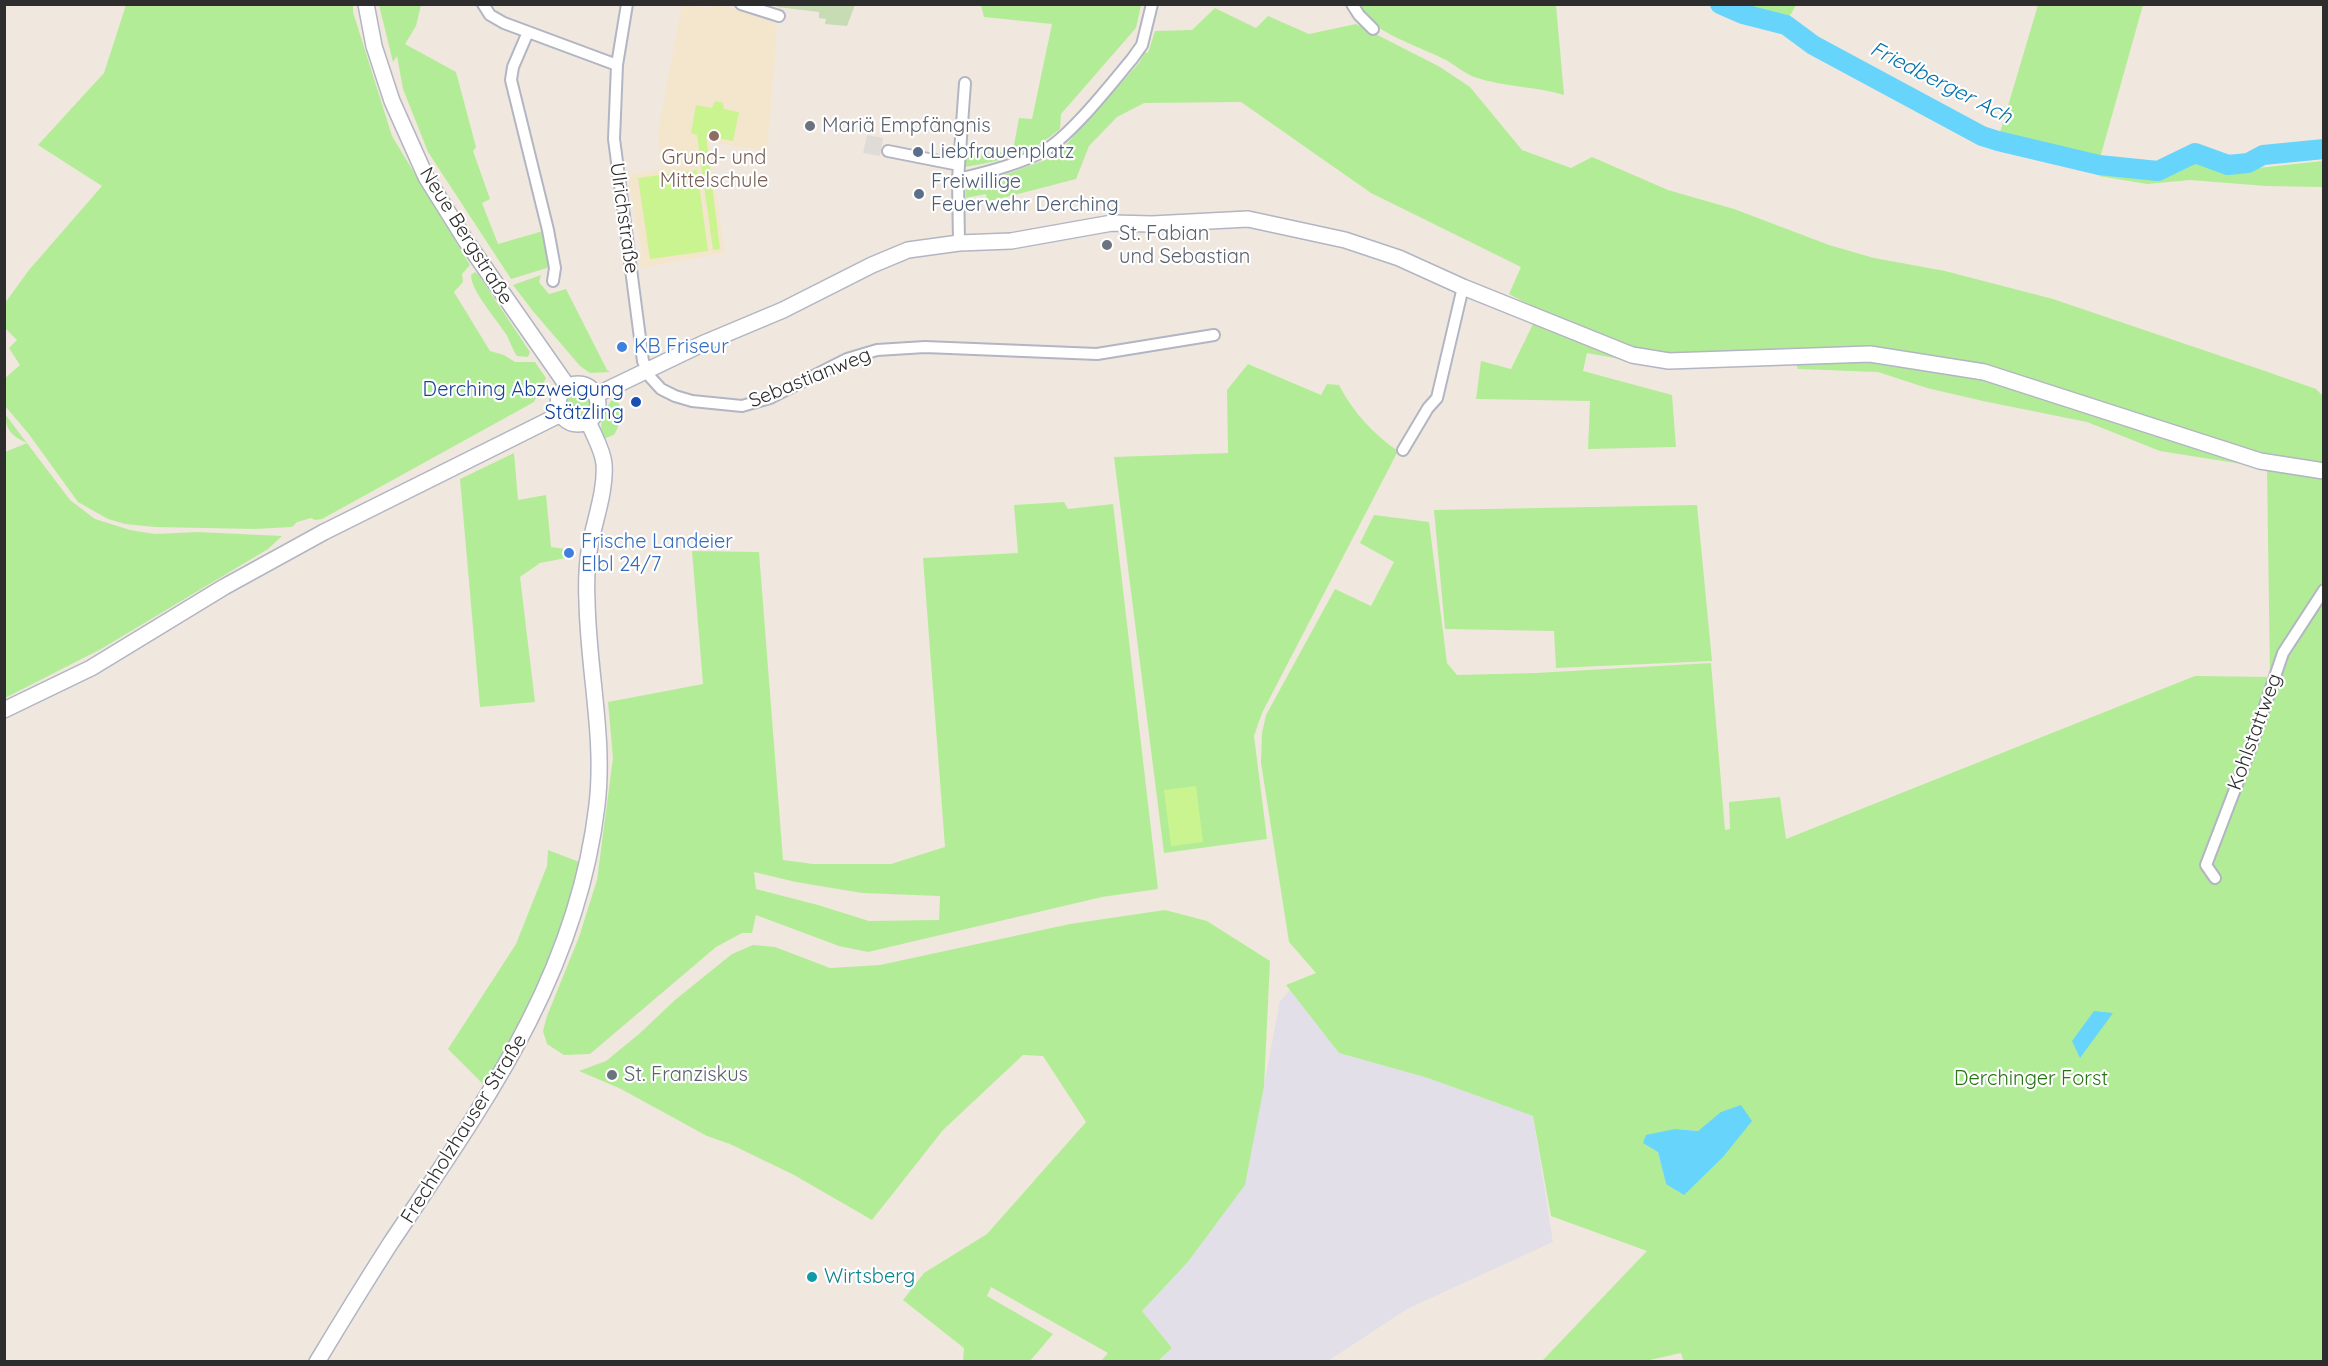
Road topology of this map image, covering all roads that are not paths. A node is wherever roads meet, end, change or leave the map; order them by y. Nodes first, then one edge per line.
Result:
1 (366, 4) edge
2 (483, 4) edge
3 (627, 4) edge
4 (741, 4) edge
5 (1152, 4) edge
6 (1352, 4) edge
7 (779, 16) dead end
8 (1373, 29) dead end
9 (528, 32) junction
10 (617, 64) junction
11 (965, 83) dead end
12 (888, 151) dead end
13 (959, 165) junction
14 (958, 179) junction
15 (959, 243) junction
16 (553, 281) dead end
17 (1463, 287) junction
18 (1214, 336) dead end
19 (646, 370) junction
20 (568, 387) junction
21 (596, 395) junction
22 (561, 414) junction
23 (588, 421) junction
24 (1403, 450) dead end
25 (2324, 471) edge
26 (2324, 590) edge
27 (4, 710) edge
28 (2215, 878) dead end
29 (317, 1362) edge

1 - 20 street, Neue Bergstraße
2 - 9 street
3 - 10 street, Ulrichstraße
4 - 7 street
5 - 14 street
6 - 8 street
9 - 10 street
9 - 16 street
10 - 19 street, Ulrichstraße
11 - 13 street
12 - 13 street
13 - 14 street
14 - 15 street
15 - 17 street
15 - 19 street
17 - 24 street
17 - 25 street
18 - 19 street, Sebastianweg
19 - 21 street
20 - 21 street
20 - 22 street
21 - 23 street
22 - 23 street
22 - 27 street
23 - 29 street, Frechholzhauser Straße
26 - 28 street, Kohlstattweg

